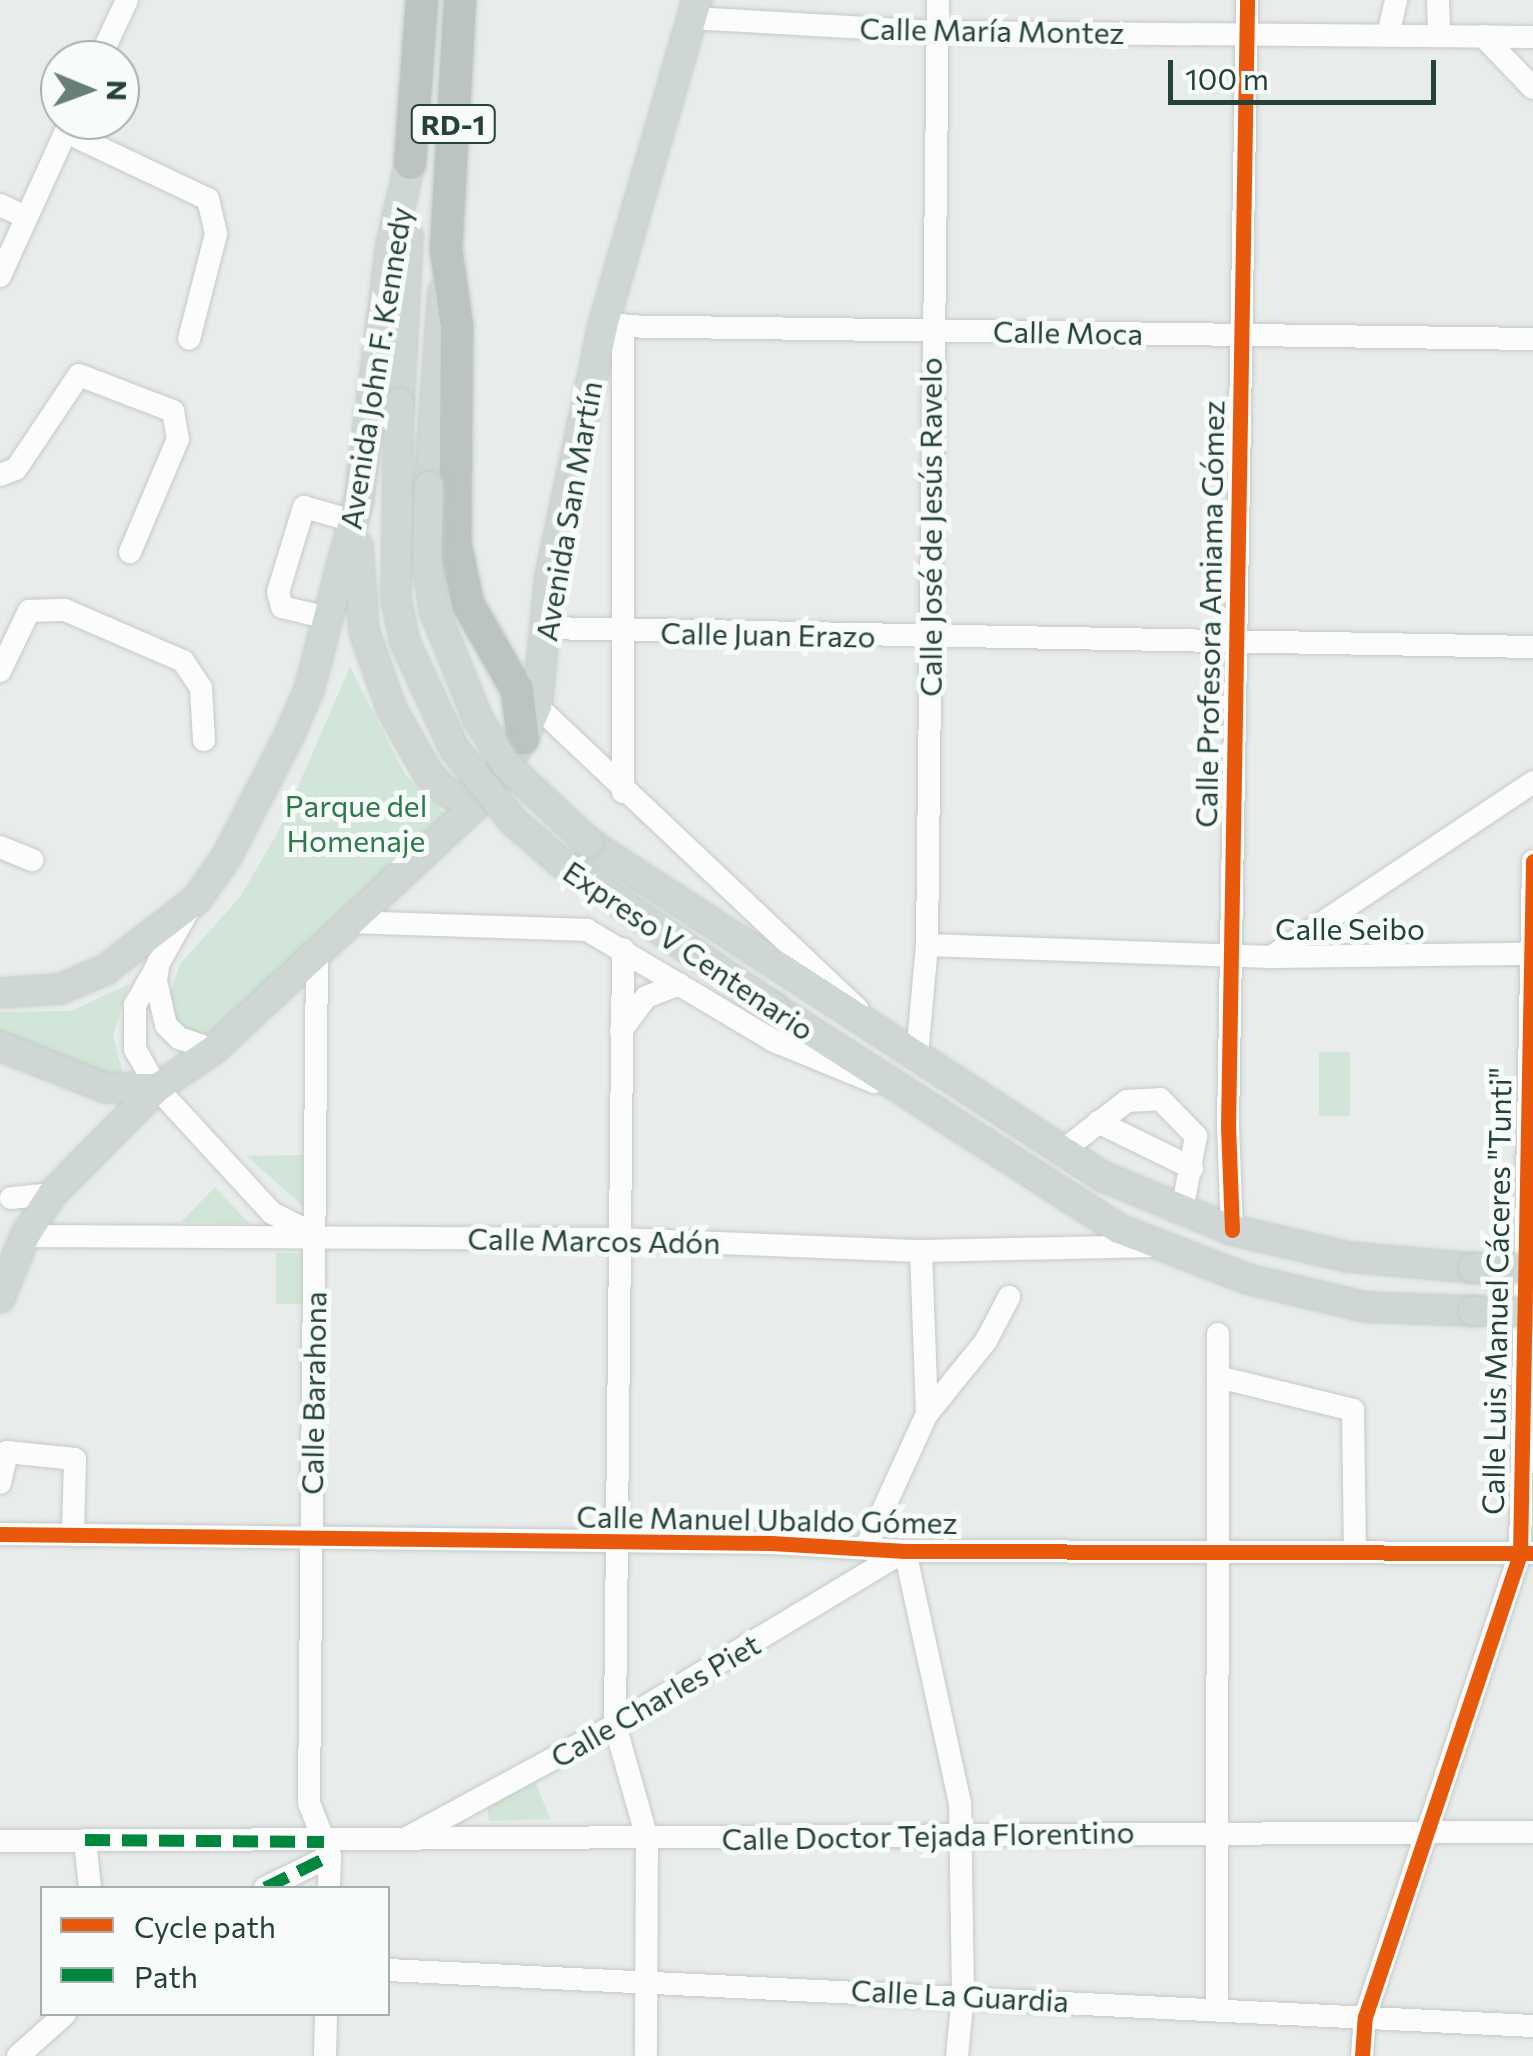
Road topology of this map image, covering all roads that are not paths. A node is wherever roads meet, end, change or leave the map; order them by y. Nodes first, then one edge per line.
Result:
1 (127, 0) edge
2 (422, 0) edge
3 (460, 0) edge
4 (938, 0) edge
5 (1247, 0) edge
6 (1396, 0) edge
7 (1438, 0) edge
8 (694, 9) edge
9 (937, 32) junction
10 (1246, 33) junction
11 (1388, 35) junction
12 (1440, 36) junction
13 (1484, 36) junction
14 (1533, 37) edge
15 (108, 40) edge
16 (1533, 88) edge
17 (62, 140) edge
18 (95, 140) edge
19 (410, 163) junction
20 (0, 205) edge
21 (26, 217) junction
22 (446, 249) junction
23 (0, 276) edge
24 (613, 326) junction
25 (932, 330) junction
26 (1241, 335) junction
27 (1533, 339) edge
28 (190, 340) dead end
29 (0, 475) edge
30 (356, 510) junction
31 (130, 552) dead end
32 (328, 618) junction
33 (543, 628) junction
34 (625, 632) junction
35 (929, 635) junction
36 (1235, 638) junction
37 (1533, 647) edge
38 (0, 670) edge
39 (538, 706) junction
40 (523, 739) junction
41 (204, 740) dead end
42 (1533, 782) edge
43 (624, 792) junction
44 (478, 804) junction
45 (0, 847) edge
46 (32, 860) dead end
47 (1533, 861) edge
48 (196, 900) junction
49 (351, 922) junction
50 (927, 945) junction
51 (623, 949) junction
52 (161, 953) junction
53 (318, 953) junction
54 (1531, 954) edge
55 (1231, 955) junction
56 (1271, 957) junction
57 (680, 984) junction
58 (0, 994) edge
59 (877, 1030) junction
60 (622, 1031) junction
61 (0, 1046) edge
62 (213, 1050) junction
63 (917, 1054) junction
64 (158, 1088) junction
65 (894, 1091) junction
66 (1098, 1122) junction
67 (1062, 1152) junction
68 (1192, 1168) junction
69 (52, 1194) junction
70 (11, 1198) dead end
71 (1182, 1211) junction
72 (1232, 1230) junction
73 (316, 1235) junction
74 (619, 1239) junction
75 (1163, 1246) junction
76 (12, 1251) edge
77 (921, 1251) junction
78 (1533, 1268) edge
79 (1009, 1297) dead end
80 (0, 1298) edge
81 (1533, 1312) edge
82 (1218, 1334) dead end
83 (1218, 1378) junction
84 (927, 1414) junction
85 (0, 1483) edge
86 (0, 1534) edge
87 (73, 1535) junction
88 (310, 1537) junction
89 (614, 1543) junction
90 (866, 1547) junction
91 (905, 1552) junction
92 (1222, 1552) junction
93 (1355, 1552) junction
94 (1527, 1553) edge
95 (615, 1725) junction
96 (1220, 1831) junction
97 (1426, 1832) junction
98 (1533, 1832) edge
99 (961, 1834) junction
100 (647, 1838) junction
101 (0, 1840) edge
102 (85, 1840) junction
103 (401, 1842) junction
104 (327, 1849) junction
105 (90, 1886) edge
106 (268, 1886) edge
107 (329, 1886) edge
108 (390, 1970) edge
109 (651, 1979) junction
110 (963, 1995) junction
111 (1218, 2007) junction
112 (64, 2016) edge
113 (326, 2016) edge
114 (1365, 2017) junction
115 (1533, 2026) edge
116 (18, 2056) edge
117 (325, 2056) edge
118 (646, 2056) edge
119 (957, 2056) edge
120 (1362, 2056) edge

1 - 15 street
2 - 19 highway, RD-1
3 - 22 highway, RD-1
4 - 9 street, Calle José de Jesús Ravelo
5 - 10 street, Calle Profesora Amiama Gómez
6 - 11 street
7 - 12 street
8 - 9 street, Calle María Montez
8 - 24 main road, Avenida San Martín
9 - 10 street, Calle María Montez
9 - 25 street, Calle José de Jesús Ravelo
10 - 11 street, Calle María Montez
10 - 26 street, Calle Profesora Amiama Gómez
11 - 12 street, Calle María Montez
12 - 13 street, Calle María Montez
13 - 14 street, Calle María Montez
13 - 16 street
17 - 21 street
18 - 28 street
19 - 30 main road, Avenida John F. Kennedy
19 - 65 main road, Expreso V Centenario / RD-1, bridge
20 - 21 street
21 - 23 street
22 - 40 highway
22 - 59 main road, Expreso V Centenario / RD-1, bridge
24 - 25 street, Calle Moca
24 - 33 main road, Avenida San Martín
24 - 34 street
25 - 26 street, Calle Moca
25 - 35 street, Calle José de Jesús Ravelo
26 - 27 street, Calle Moca
26 - 36 street, Calle Profesora Amiama Gómez
29 - 31 street
30 - 32 main road, Avenida John F. Kennedy
30 - 32 street
30 - 44 main road
32 - 48 main road, Avenida John F. Kennedy
33 - 34 street, Calle Juan Erazo
33 - 39 main road, Avenida San Martín
34 - 35 street, Calle Juan Erazo
34 - 43 street
35 - 36 street, Calle Juan Erazo
35 - 50 street, Calle José de Jesús Ravelo
36 - 37 street, Calle Juan Erazo
36 - 55 street, Calle Profesora Amiama Gómez
38 - 41 street
39 - 40 main road, Avenida San Martín
39 - 43 street, Expreso V Centenario
40 - 44 main road, Avenida San Martín
42 - 56 street
43 - 59 street, Expreso V Centenario
44 - 49 main road, Avenida San Martín
45 - 46 street
47 - 54 street, Calle Luis Manuel Cáceres "Tunti"
48 - 52 street
48 - 58 main road, Avenida John F. Kennedy
49 - 51 street, Expreso V Centenario
49 - 53 main road, Avenida San Martín
50 - 55 street, Calle Seibo
50 - 63 street, Calle José de Jesús Ravelo
51 - 57 street, Expreso V Centenario
51 - 60 street
52 - 62 street
52 - 64 street
53 - 62 main road, Avenida San Martín
53 - 73 street, Calle Barahona
54 - 56 street, Calle Seibo
54 - 94 street, Calle Luis Manuel Cáceres "Tunti"
55 - 56 street, Calle Seibo
55 - 72 street, Calle Profesora Amiama Gómez
57 - 60 street
57 - 65 street, Expreso V Centenario
59 - 63 main road, Expreso V Centenario
60 - 74 street
61 - 64 main road
62 - 64 main road, Avenida San Martín
63 - 67 main road, Expreso V Centenario
64 - 69 main road, Avenida San Martín
64 - 73 street
65 - 75 main road, Expreso V Centenario
66 - 67 street
66 - 68 street
66 - 68 street
67 - 71 main road, Expreso V Centenario
68 - 71 street
69 - 70 street
69 - 76 main road, Avenida San Martín
71 - 72 main road, Expreso V Centenario
72 - 78 main road, Expreso V Centenario, bridge
73 - 74 street, Calle Marcos Adón
73 - 76 street, Calle Marcos Adón
73 - 88 street, Calle Barahona
74 - 77 street, Calle Marcos Adón
74 - 89 street
75 - 77 street, Calle Marcos Adón
75 - 81 main road, Expreso V Centenario, bridge
76 - 80 main road, Avenida San Martín
77 - 84 street
79 - 84 street
82 - 83 street
83 - 92 street
83 - 93 street
84 - 90 street
85 - 87 street
86 - 87 street, Calle Manuel Ubaldo Gómez
87 - 88 street, Calle Manuel Ubaldo Gómez
88 - 89 street, Calle Manuel Ubaldo Gómez
88 - 104 street, Calle Barahona
89 - 90 street, Calle Manuel Ubaldo Gómez
89 - 95 street
90 - 91 street, Calle Manuel Ubaldo Gómez
91 - 92 street, Calle Manuel Ubaldo Gómez
91 - 95 street, Calle Charles Piet
91 - 99 street
92 - 93 street, Calle Manuel Ubaldo Gómez
92 - 96 street
93 - 94 street, Calle Manuel Ubaldo Gómez
94 - 97 street, Calle Luis Manuel Cáceres "Tunti"
95 - 100 street
95 - 103 street, Calle Charles Piet
96 - 97 street, Calle Doctor Tejada Florentino
96 - 99 street, Calle Doctor Tejada Florentino
96 - 111 street
97 - 98 street, Calle Doctor Tejada Florentino
97 - 114 street, Calle Luis Manuel Cáceres "Tunti"
99 - 100 street, Calle Doctor Tejada Florentino
99 - 110 street
100 - 103 street, Calle Doctor Tejada Florentino
100 - 109 street
101 - 102 street
102 - 104 street, Calle Doctor Tejada Florentino
102 - 105 street
103 - 104 street, Calle Doctor Tejada Florentino
104 - 106 street
104 - 107 street, Calle Barahona
108 - 109 street, Calle La Guardia
109 - 110 street, Calle La Guardia
109 - 118 street
110 - 111 street, Calle La Guardia
110 - 119 street
111 - 114 street, Calle La Guardia
112 - 116 street
113 - 117 street
114 - 115 street, Calle La Guardia
114 - 120 street, Calle Luis Manuel Cáceres "Tunti"

